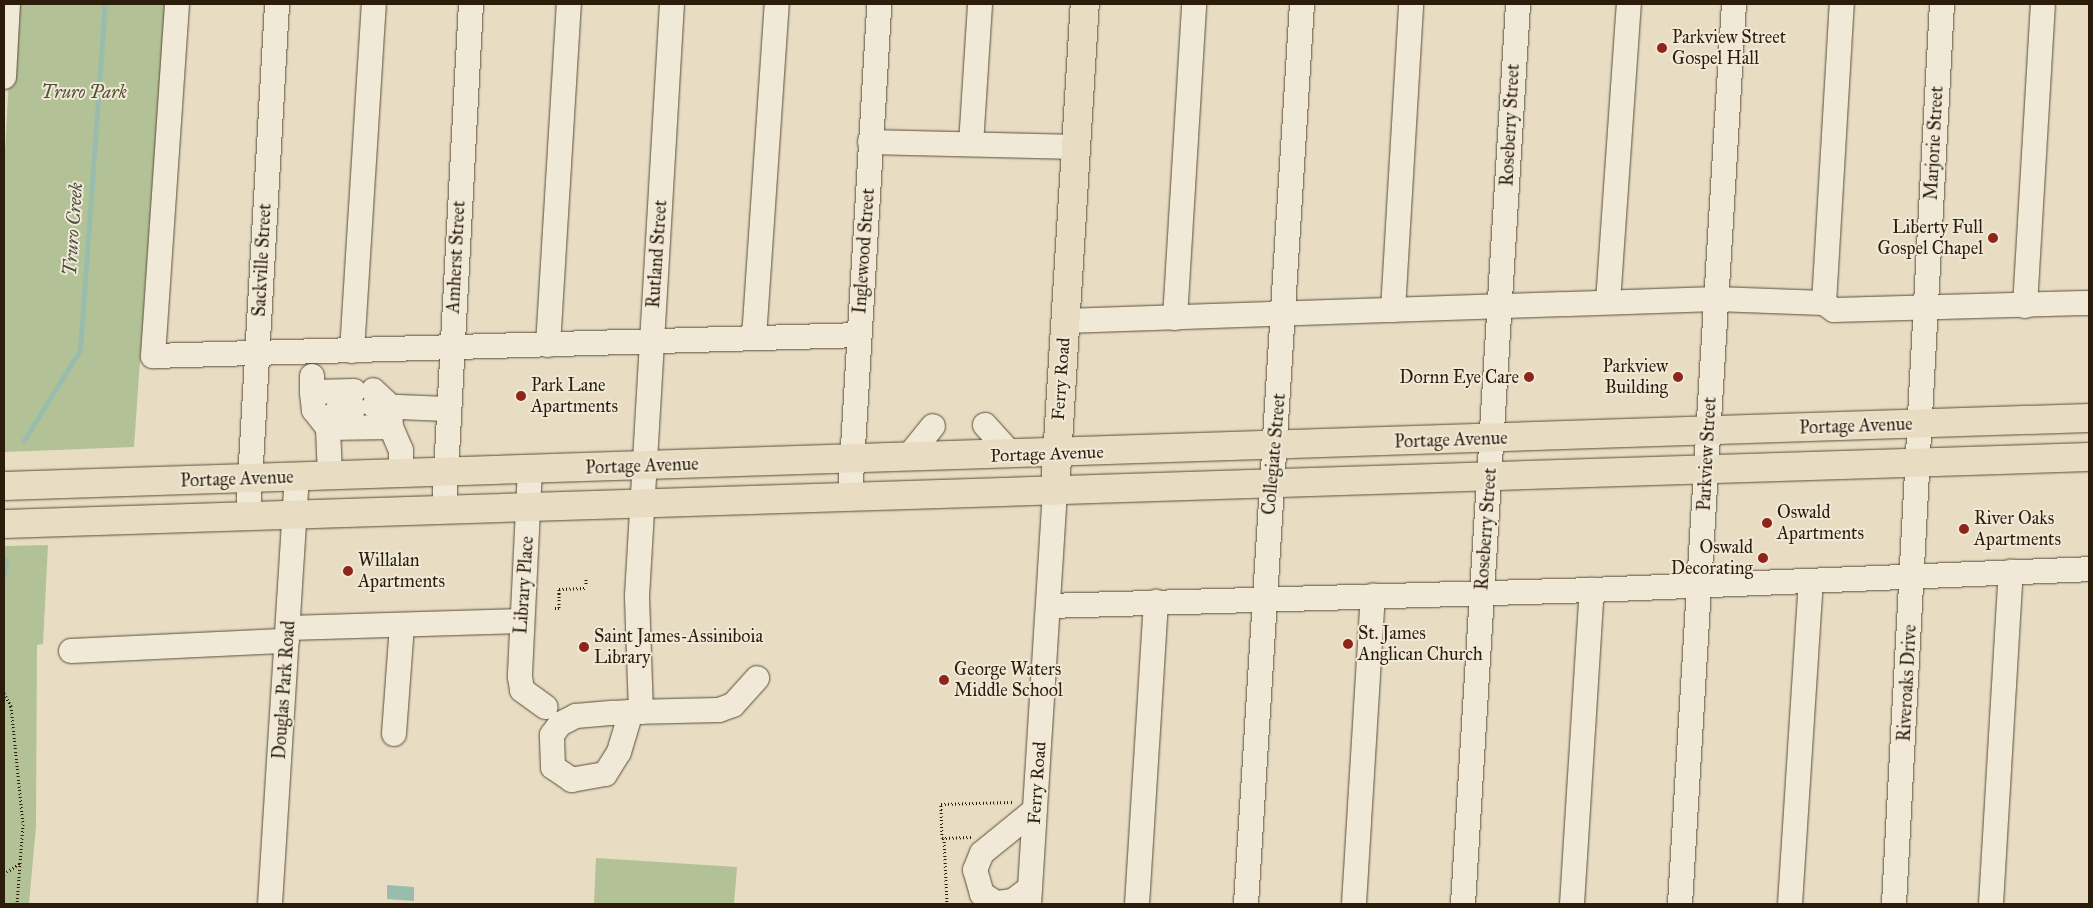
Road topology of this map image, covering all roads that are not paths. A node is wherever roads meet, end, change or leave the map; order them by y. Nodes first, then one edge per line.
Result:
1 (8, 4) edge
2 (177, 4) edge
3 (277, 4) edge
4 (374, 4) edge
5 (471, 4) edge
6 (569, 4) edge
7 (672, 4) edge
8 (777, 4) edge
9 (879, 4) edge
10 (980, 4) edge
11 (1085, 4) edge
12 (1194, 4) edge
13 (1302, 4) edge
14 (1411, 4) edge
15 (1518, 4) edge
16 (1629, 4) edge
17 (1734, 4) edge
18 (1842, 4) edge
19 (1942, 4) edge
20 (2043, 4) edge
21 (4, 77) edge
22 (870, 142) junction
23 (971, 144) junction
24 (1076, 147) junction
25 (1716, 299) junction
26 (1608, 302) junction
27 (1824, 303) junction
28 (2089, 303) edge
29 (1499, 306) junction
30 (2025, 306) junction
31 (1925, 308) junction
32 (1393, 310) junction
33 (1284, 314) junction
34 (1175, 318) junction
35 (1065, 321) junction
36 (858, 335) junction
37 (754, 338) junction
38 (652, 341) junction
39 (548, 345) junction
40 (451, 348) junction
41 (352, 351) junction
42 (256, 354) junction
43 (373, 405) junction
44 (447, 409) junction
45 (2089, 418) edge
46 (985, 424) dead end
47 (1918, 424) junction
48 (933, 426) dead end
49 (328, 428) junction
50 (1708, 431) junction
51 (1491, 439) junction
52 (1276, 445) junction
53 (1057, 454) junction
54 (1012, 455) junction
55 (2089, 457) edge
56 (907, 458) junction
57 (851, 460) junction
58 (1919, 462) junction
59 (644, 466) junction
60 (530, 469) junction
61 (1706, 470) junction
62 (444, 473) junction
63 (401, 474) junction
64 (330, 476) junction
65 (297, 477) junction
66 (1489, 477) junction
67 (249, 478) junction
68 (1272, 483) junction
69 (4, 486) edge
70 (1055, 491) junction
71 (850, 498) junction
72 (642, 505) junction
73 (529, 507) junction
74 (444, 510) junction
75 (295, 515) junction
76 (248, 517) junction
77 (4, 524) edge
78 (2089, 569) edge
79 (2011, 572) junction
80 (1913, 575) junction
81 (1811, 582) junction
82 (1699, 586) junction
83 (1482, 590) junction
84 (1592, 590) junction
85 (1373, 596) junction
86 (1264, 597) junction
87 (1156, 602) junction
88 (1048, 606) junction
89 (522, 621) junction
90 (402, 625) junction
91 (288, 634) junction
92 (71, 651) dead end
93 (757, 678) dead end
94 (537, 703) dead end
95 (394, 734) dead end
96 (1025, 806) junction
97 (1030, 896) edge
98 (270, 904) edge
99 (1138, 904) edge
100 (1246, 904) edge
101 (1354, 904) edge
102 (1463, 904) edge
103 (1572, 904) edge
104 (1680, 904) edge
105 (1790, 904) edge
106 (1894, 904) edge
107 (1991, 904) edge

1 - 21 street
2 - 42 street
3 - 42 street, Sackville Street
4 - 41 street
5 - 40 street, Amherst Street
6 - 39 street
7 - 38 street, Rutland Street
8 - 37 street
9 - 22 street, Inglewood Street
10 - 23 street
11 - 24 main road, Ferry Road
12 - 34 street
13 - 33 street, Collegiate Street
14 - 32 street
15 - 29 street, Roseberry Street
16 - 26 street
17 - 25 street, Parkview Street
18 - 27 street
19 - 31 street, Marjorie Street
20 - 30 street
22 - 23 street
22 - 36 street, Inglewood Street
23 - 24 street
24 - 35 main road, Ferry Road
25 - 26 street
25 - 27 street
25 - 50 street, Parkview Street
26 - 29 street
27 - 31 street
28 - 30 street
29 - 32 street
29 - 51 street, Roseberry Street
30 - 31 street
31 - 47 street, Marjorie Street
32 - 33 street
33 - 34 street
33 - 52 street, Collegiate Street
34 - 35 street
35 - 53 main road, Ferry Road
36 - 37 street
36 - 57 street, Inglewood Street
37 - 38 street
38 - 39 street
38 - 59 street, Rutland Street
39 - 40 street
40 - 41 street
40 - 44 street, Amherst Street
41 - 42 street
42 - 67 street, Sackville Street
43 - 44 street
43 - 49 street
43 - 49 street
43 - 49 street
43 - 63 street
44 - 62 street, Amherst Street
45 - 47 main road, Portage Avenue
46 - 54 street
47 - 50 main road, Portage Avenue
47 - 58 street, Marjorie Street
48 - 56 street
49 - 64 street
50 - 51 main road, Portage Avenue
50 - 61 street, Parkview Street
51 - 52 main road, Portage Avenue
51 - 66 street, Roseberry Street
52 - 53 main road, Portage Avenue
52 - 68 street, Collegiate Street
53 - 54 main road, Portage Avenue
53 - 70 main road, Ferry Road
54 - 56 main road, Portage Avenue
55 - 58 main road
56 - 57 main road, Portage Avenue
57 - 59 main road, Portage Avenue
57 - 71 street, Inglewood Street
58 - 61 main road
58 - 80 street, Riveroaks Drive
59 - 60 main road, Portage Avenue
59 - 72 street, Rutland Street
60 - 62 main road, Portage Avenue
60 - 73 street, Library Place
61 - 66 main road
61 - 82 street, Parkview Street
62 - 63 main road, Portage Avenue
62 - 74 street, Amherst Street
63 - 64 main road, Portage Avenue
64 - 65 main road, Portage Avenue
65 - 67 main road, Portage Avenue
65 - 75 street, Douglas Park Road
66 - 68 main road
66 - 83 street, Roseberry Street
67 - 69 main road, Portage Avenue
67 - 76 street, Sackville Street
68 - 70 main road
68 - 86 street, Collegiate Street
70 - 71 main road
70 - 88 street, Ferry Road
71 - 72 main road
72 - 73 main road
72 - 93 street, Rutland Street
73 - 74 main road
73 - 89 street, Library Place
74 - 75 main road
75 - 76 main road
75 - 91 street, Douglas Park Road
76 - 77 main road
78 - 79 street
79 - 80 street
79 - 107 street
80 - 81 street
80 - 106 street, Riveroaks Drive
81 - 82 street
81 - 105 street
82 - 84 street
82 - 104 street, Parkview Street
83 - 84 street
83 - 85 street
83 - 102 street, Roseberry Street
84 - 103 street
85 - 86 street
85 - 101 street
86 - 87 street
86 - 100 street, Collegiate Street
87 - 88 street
87 - 99 street
88 - 96 street, Ferry Road
89 - 90 street
89 - 94 street, Library Place
90 - 91 street
90 - 95 street
91 - 92 street
91 - 98 street, Douglas Park Road
96 - 97 street, Ferry Road
96 - 97 street

